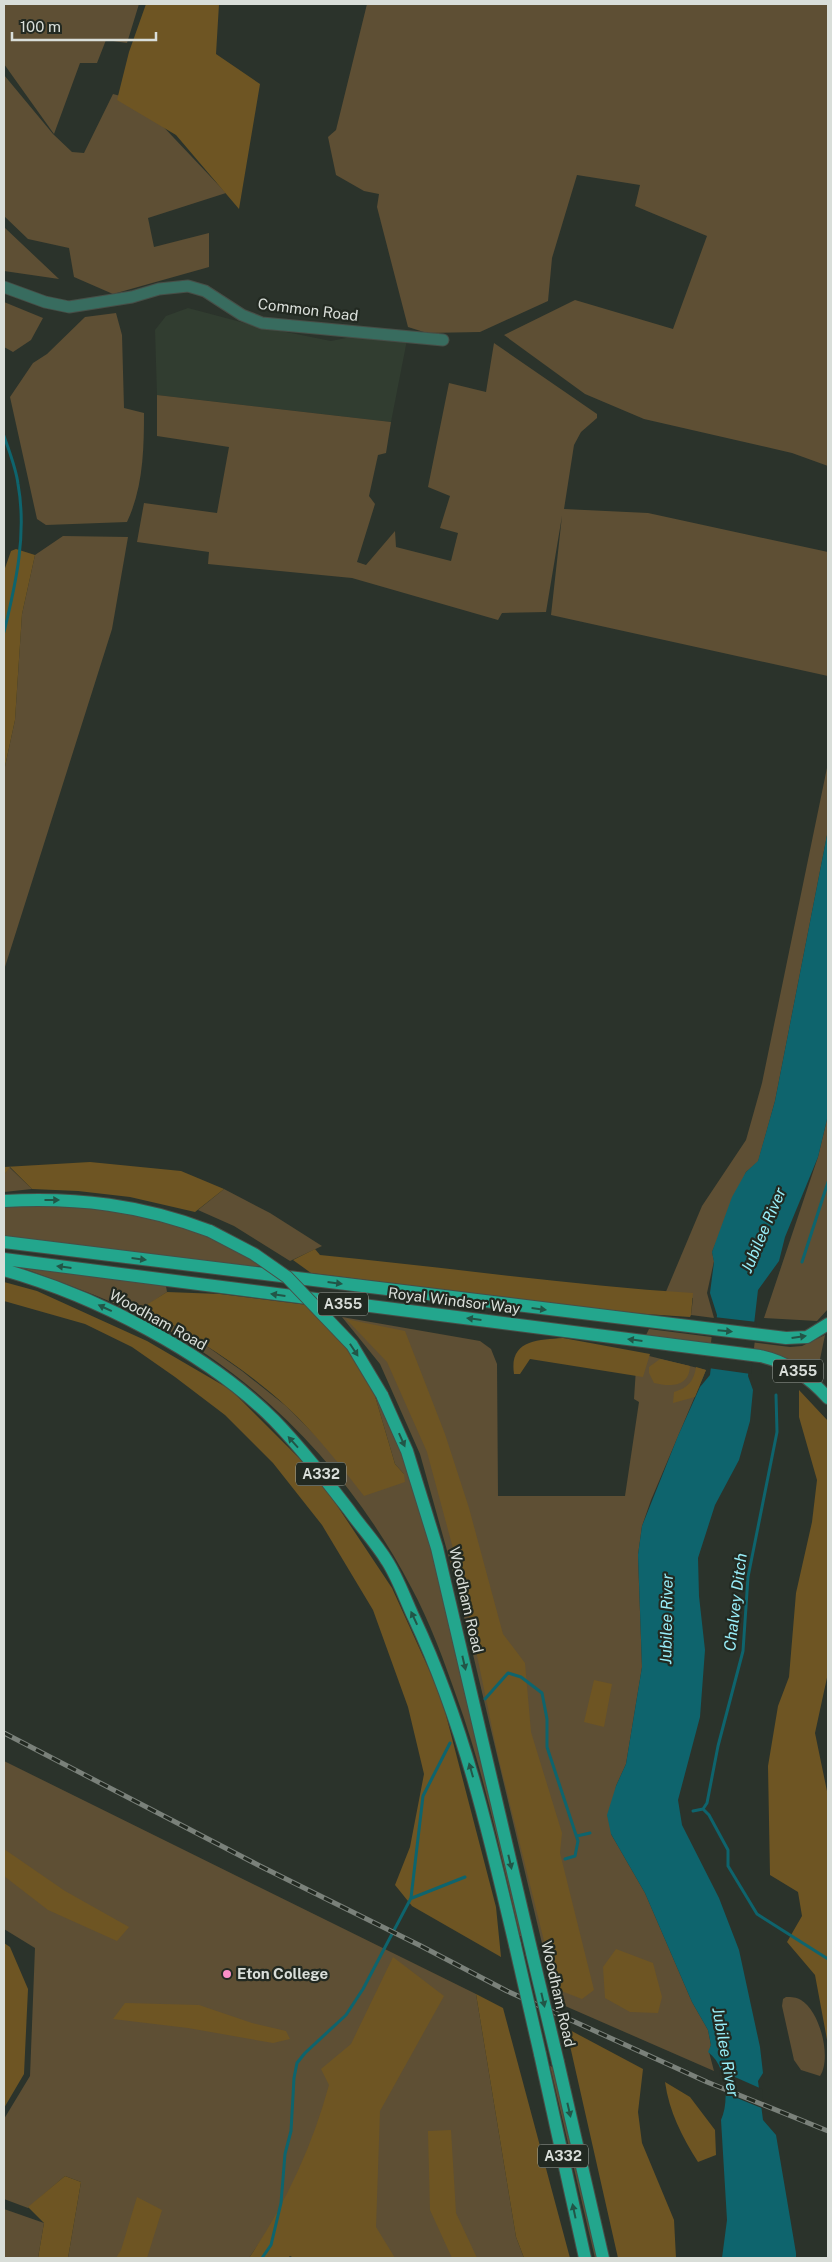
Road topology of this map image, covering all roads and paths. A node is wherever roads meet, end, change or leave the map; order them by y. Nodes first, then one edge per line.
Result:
1 (4, 287) edge
2 (443, 340) dead end
3 (4, 1201) edge
4 (4, 1242) edge
5 (4, 1259) edge
6 (4, 1270) edge
7 (828, 1324) edge
8 (828, 1398) edge
9 (585, 2258) edge
10 (603, 2258) edge

1 - 2 street, Common Road
3 -> 10 main road, Woodham Road / A332, bridge
4 -> 7 main road, Royal Windsor Way / A355
8 -> 5 main road, Royal Windsor Way / A355
9 -> 6 main road, Woodham Road / A332, bridge

